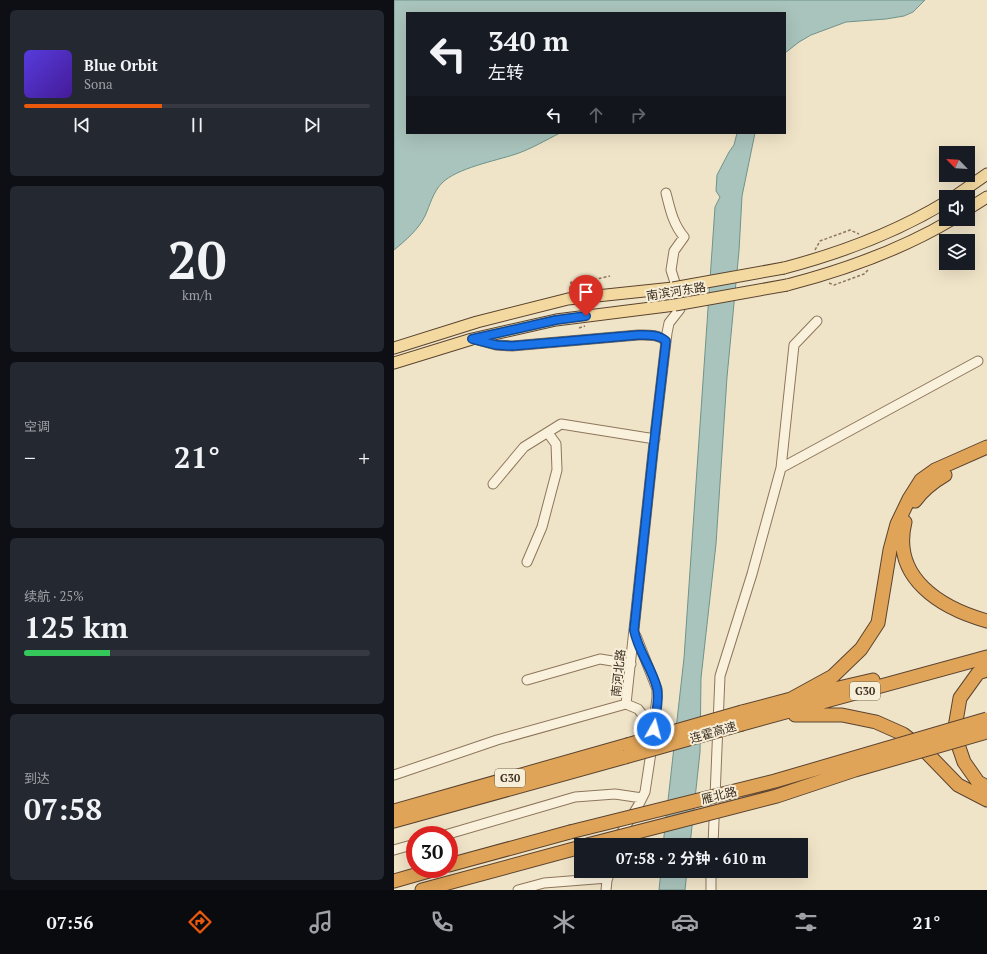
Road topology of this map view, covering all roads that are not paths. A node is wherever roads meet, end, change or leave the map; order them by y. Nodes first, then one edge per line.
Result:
1 (987, 174) edge
2 (964, 190) edge
3 (666, 193) dead end
4 (987, 197) edge
5 (975, 205) edge
6 (939, 206) edge
7 (941, 226) edge
8 (817, 322) dead end
9 (666, 337) junction
10 (472, 339) junction
11 (394, 348) edge
12 (978, 361) dead end
13 (394, 363) edge
14 (548, 432) junction
15 (654, 439) junction
16 (987, 447) edge
17 (987, 456) edge
18 (781, 468) junction
19 (493, 484) dead end
20 (526, 562) dead end
21 (987, 621) edge
22 (634, 630) junction
23 (987, 651) edge
24 (987, 657) edge
25 (631, 664) junction
26 (987, 670) edge
27 (527, 680) dead end
28 (791, 699) junction
29 (626, 704) junction
30 (773, 716) junction
31 (742, 718) junction
32 (987, 719) edge
33 (654, 729) junction
34 (987, 732) edge
35 (626, 751) junction
36 (394, 776) edge
37 (987, 787) edge
38 (642, 798) junction
39 (987, 800) edge
40 (394, 811) edge
41 (394, 821) edge
42 (458, 831) edge
43 (616, 838) edge
44 (618, 838) edge
45 (713, 838) edge
46 (406, 847) edge
47 (574, 849) edge
48 (394, 850) edge
49 (458, 863) edge
50 (406, 878) edge
51 (580, 878) edge
52 (608, 878) edge
53 (712, 878) edge
54 (394, 881) edge
55 (422, 890) edge
56 (518, 890) edge
57 (606, 890) edge
58 (711, 890) edge

1 - 2 main road
3 - 9 street, 南河北路
4 - 5 main road
6 - 11 main road, 南滨河东路, bridge
7 - 10 main road, 南滨河东路, bridge
8 - 18 street
9 - 10 street
9 - 15 street, 南河北路
10 - 13 main road, 南滨河东路
12 - 18 street
14 - 15 street
14 - 19 street
14 - 20 street
15 - 22 street, 南河北路
16 - 28 highway
17 - 21 highway
18 - 45 street
22 - 25 street, 南河北路
22 - 33 street, 南河北路
23 - 28 highway, 连霍高速 / G30
24 - 30 highway, 连霍高速 / G30
25 - 27 street
25 - 29 street, 南河北路
26 - 37 highway
28 - 31 highway, 连霍高速 / G30
29 - 33 street, 南河北路
29 - 36 street
30 - 31 highway, 连霍高速 / G30
30 - 39 highway
31 - 35 highway, 连霍高速 / G30, bridge
32 - 49 highway, 雁北路, bridge
33 - 38 street, 南河北路
34 - 43 highway, 雁北路, bridge
35 - 40 highway, 连霍高速 / G30
35 - 41 highway, 连霍高速 / G30
38 - 42 street
38 - 44 street, 南河北路
46 - 48 street
47 - 55 highway, 雁北路
50 - 54 highway
51 - 56 street
52 - 57 street
53 - 58 street

